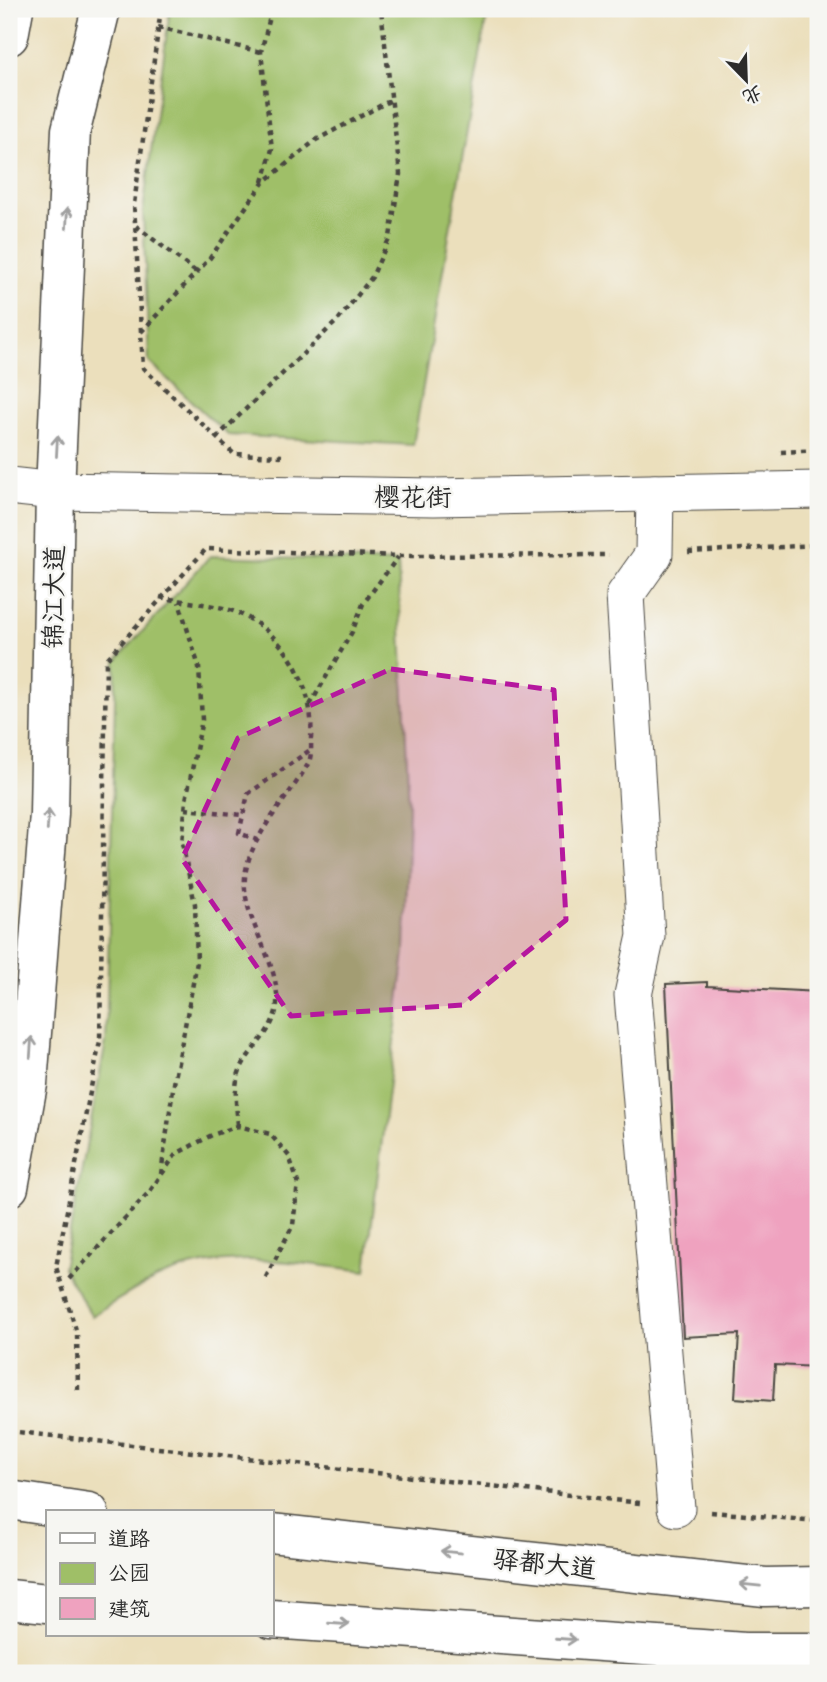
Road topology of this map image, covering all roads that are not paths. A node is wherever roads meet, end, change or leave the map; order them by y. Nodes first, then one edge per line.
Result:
1 (14, 9) edge
2 (101, 9) edge
3 (9, 36) edge
4 (9, 486) edge
5 (817, 486) edge
6 (55, 491) junction
7 (655, 493) junction
8 (9, 1187) edge
9 (9, 1500) edge
10 (676, 1508) road end
11 (76, 1510) edge
12 (273, 1533) edge
13 (818, 1586) edge
14 (9, 1599) edge
15 (46, 1603) edge
16 (273, 1619) edge
17 (818, 1652) edge

1 - 3 main road
6 -> 2 main road, 锦江大道
4 - 6 street, 樱花街
5 - 7 street, 樱花街
6 - 7 street, 樱花街
8 -> 6 main road, 锦江大道
7 - 10 street
9 - 11 main road
13 -> 12 main road, 驿都大道
14 - 15 main road
16 -> 17 main road

